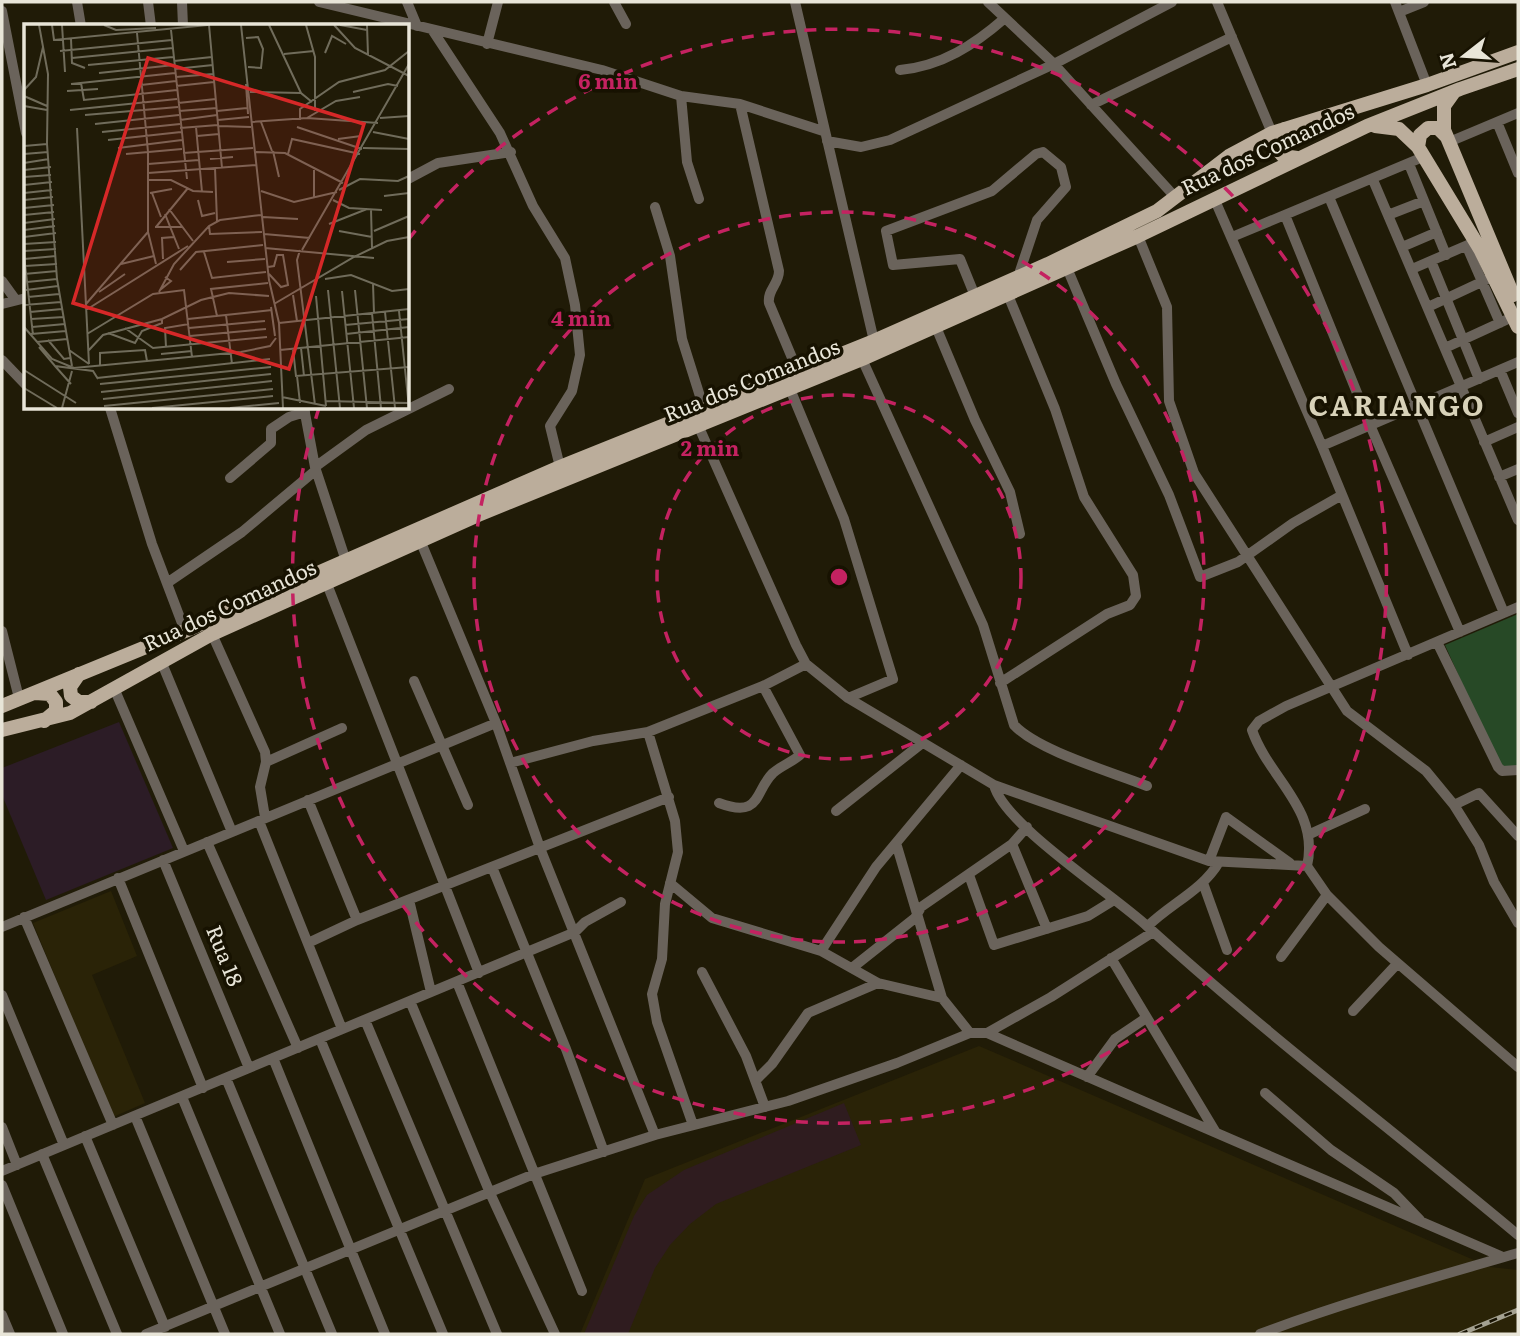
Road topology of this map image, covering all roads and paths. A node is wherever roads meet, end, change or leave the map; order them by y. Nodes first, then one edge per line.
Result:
1 (77, 2) edge
2 (148, 2) edge
3 (182, 2) edge
4 (319, 2) edge
5 (407, 2) edge
6 (498, 2) edge
7 (614, 2) edge
8 (795, 2) edge
9 (988, 2) edge
10 (1172, 2) edge
11 (1217, 2) edge
12 (1424, 2) edge
13 (1397, 7) edge
14 (2, 11) edge
15 (1005, 18) junction
16 (372, 21) edge
17 (81, 24) edge
18 (151, 24) edge
19 (183, 24) edge
20 (399, 24) edge
21 (626, 24) dead end
22 (410, 25) edge
23 (417, 26) junction
24 (433, 31) junction
25 (1232, 37) junction
26 (487, 44) junction
27 (1518, 52) edge
28 (1054, 64) junction
29 (1518, 69) edge
30 (900, 70) dead end
31 (1427, 85) junction
32 (1455, 91) junction
33 (681, 96) junction
34 (740, 104) junction
35 (1091, 105) junction
36 (1518, 113) edge
37 (1497, 122) junction
38 (24, 123) edge
39 (1367, 126) junction
40 (1278, 131) junction
41 (825, 136) junction
42 (1447, 139) junction
43 (511, 152) junction
44 (1421, 152) junction
45 (1297, 158) junction
46 (1409, 164) junction
47 (1518, 173) edge
48 (410, 178) edge
49 (1373, 180) junction
50 (1329, 197) junction
51 (1176, 198) junction
52 (1214, 198) junction
53 (699, 200) dead end
54 (1424, 201) junction
55 (655, 207) dead end
56 (1285, 215) junction
57 (1388, 215) junction
58 (1437, 232) junction
59 (1138, 236) junction
60 (1232, 237) junction
61 (1471, 244) junction
62 (1402, 247) junction
63 (1446, 255) junction
64 (1431, 261) junction
65 (1067, 268) junction
66 (1412, 269) junction
67 (1018, 277) junction
68 (1488, 279) junction
69 (2, 281) edge
70 (1007, 295) junction
71 (975, 296) junction
72 (20, 299) edge
73 (1447, 299) junction
74 (2, 304) edge
75 (1427, 307) junction
76 (1513, 318) edge
77 (936, 327) junction
78 (1464, 339) junction
79 (874, 341) junction
80 (1445, 348) junction
81 (862, 359) junction
82 (2, 360) edge
83 (1518, 362) edge
84 (1500, 370) junction
85 (798, 372) junction
86 (1479, 379) junction
87 (24, 383) edge
88 (1462, 387) junction
89 (790, 389) junction
90 (449, 390) dead end
91 (1416, 407) junction
92 (410, 409) edge
93 (704, 409) junction
94 (111, 410) edge
95 (305, 410) edge
96 (408, 410) edge
97 (1518, 413) edge
98 (698, 425) junction
99 (1370, 425) junction
100 (1518, 427) edge
101 (1484, 442) junction
102 (1322, 446) junction
103 (560, 467) junction
104 (315, 468) junction
105 (1518, 469) edge
106 (1499, 477) junction
107 (229, 478) dead end
108 (1342, 495) junction
109 (1517, 516) edge
110 (1020, 534) dead end
111 (420, 540) junction
112 (1248, 556) junction
113 (346, 561) junction
114 (167, 583) junction
115 (327, 583) junction
116 (1518, 607) edge
117 (1504, 613) junction
118 (2, 631) edge
119 (186, 631) junction
120 (1460, 632) junction
121 (212, 634) junction
122 (1437, 642) junction
123 (1408, 654) junction
124 (160, 661) junction
125 (806, 664) junction
126 (79, 674) junction
127 (414, 681) dead end
128 (1000, 683) junction
129 (763, 687) junction
130 (1331, 687) junction
131 (114, 688) junction
132 (25, 696) junction
133 (848, 698) junction
134 (93, 702) junction
135 (2, 706) edge
136 (40, 723) junction
137 (496, 723) junction
138 (342, 728) dead end
139 (2, 730) edge
140 (648, 732) junction
141 (921, 744) junction
142 (442, 745) junction
143 (266, 762) junction
144 (395, 763) junction
145 (510, 763) junction
146 (961, 765) junction
147 (1518, 770) edge
148 (995, 785) junction
149 (1147, 786) dead end
150 (669, 797) junction
151 (308, 800) junction
152 (719, 803) dead end
153 (1454, 804) junction
154 (468, 805) dead end
155 (1365, 809) dead end
156 (836, 811) dead end
157 (262, 819) junction
158 (1027, 827) junction
159 (232, 832) junction
160 (1310, 834) junction
161 (1518, 836) edge
162 (207, 842) junction
163 (896, 843) junction
164 (1012, 844) junction
165 (540, 848) junction
166 (184, 851) junction
167 (163, 860) junction
168 (1214, 861) junction
169 (1290, 863) junction
170 (1307, 866) junction
171 (492, 867) junction
172 (968, 875) junction
173 (118, 878) junction
174 (670, 883) junction
175 (1203, 883) junction
176 (444, 886) junction
177 (1327, 895) junction
178 (410, 900) junction
179 (1114, 900) junction
180 (621, 902) dead end
181 (917, 912) junction
182 (24, 917) junction
183 (357, 920) junction
184 (1518, 923) edge
185 (2, 926) edge
186 (1046, 929) junction
187 (1151, 929) junction
188 (575, 932) junction
189 (308, 943) junction
190 (1227, 950) dead end
191 (821, 951) junction
192 (527, 952) junction
193 (1281, 957) dead end
194 (1111, 958) junction
195 (1397, 964) junction
196 (852, 968) junction
197 (702, 972) dead end
198 (480, 973) junction
199 (457, 982) junction
200 (878, 983) junction
201 (431, 992) junction
202 (2, 995) edge
203 (942, 998) junction
204 (410, 1001) junction
205 (1353, 1011) dead end
206 (1146, 1018) junction
207 (365, 1020) junction
208 (341, 1029) junction
209 (970, 1033) junction
210 (987, 1033) junction
211 (320, 1039) junction
212 (298, 1048) junction
213 (273, 1058) junction
214 (1518, 1067) edge
215 (249, 1068) junction
216 (1087, 1077) junction
217 (226, 1078) junction
218 (757, 1079) junction
219 (203, 1088) junction
220 (1265, 1093) dead end
221 (182, 1097) junction
222 (765, 1107) junction
223 (135, 1116) junction
224 (113, 1125) junction
225 (693, 1125) junction
226 (2, 1127) edge
227 (1215, 1131) junction
228 (655, 1135) junction
229 (85, 1136) junction
230 (64, 1145) junction
231 (604, 1152) junction
232 (42, 1154) junction
233 (17, 1165) junction
234 (2, 1171) edge
235 (534, 1174) junction
236 (2, 1185) edge
237 (490, 1193) junction
238 (444, 1210) junction
239 (1421, 1222) junction
240 (399, 1230) junction
241 (1518, 1235) edge
242 (352, 1250) junction
243 (1518, 1252) edge
244 (1503, 1257) junction
245 (305, 1268) junction
246 (259, 1287) junction
247 (582, 1291) dead end
248 (213, 1307) junction
249 (2, 1315) edge
250 (165, 1326) junction
251 (10, 1334) edge
252 (63, 1334) edge
253 (117, 1334) edge
254 (146, 1334) edge
255 (225, 1334) edge
256 (280, 1334) edge
257 (332, 1334) edge
258 (385, 1334) edge
259 (443, 1334) edge
260 (497, 1334) edge
261 (555, 1334) edge
262 (1261, 1334) edge

1 - 17 street
2 - 18 street
3 - 19 street
4 - 16 street
5 - 23 street
6 - 26 street
7 - 21 street
8 - 41 street
9 - 15 street
10 - 28 street
11 - 25 street
12 - 13 street
13 - 31 street
14 - 38 street
15 - 28 street
15 - 30 street
16 - 20 street
22 - 23 street
23 - 24 street
24 - 26 street
24 - 43 street
25 - 35 street
25 - 40 street
26 - 33 street
27 - 31 main road, Rua dos Comandos
28 - 35 street
28 - 41 street
29 - 32 main road, Rua dos Comandos
31 - 40 main road, Rua dos Comandos
32 - 39 main road, Rua dos Comandos
32 - 42 main road
33 - 34 street
33 - 53 street
34 - 41 street
34 - 85 street
35 - 51 street
36 - 37 street
37 - 42 street
37 - 47 street
39 - 44 main road
39 - 45 main road, Rua dos Comandos
40 - 45 main road
40 - 51 main road, Rua dos Comandos
41 - 79 street
42 - 44 main road
42 - 76 main road
43 - 48 street
43 - 103 street
44 - 46 street
44 - 61 main road
45 - 52 main road, Rua dos Comandos
46 - 49 street
46 - 54 street
49 - 50 street
49 - 57 street
50 - 56 street
50 - 91 street
51 - 67 main road, Rua dos Comandos
52 - 59 main road, Rua dos Comandos
52 - 60 street
54 - 57 street
54 - 58 street
55 - 93 street
56 - 60 street
56 - 99 street
57 - 62 street
58 - 62 street
58 - 63 street
59 - 65 main road, Rua dos Comandos
59 - 112 street
60 - 102 street
61 - 63 street
61 - 68 main road
62 - 66 street
63 - 64 street
64 - 66 street
64 - 73 street
65 - 70 main road, Rua dos Comandos
65 - 112 street
66 - 75 street
67 - 71 main road, Rua dos Comandos
67 - 71 street
68 - 73 street
68 - 76 main road
69 - 72 street
70 - 77 main road, Rua dos Comandos
70 - 128 street
71 - 79 main road, Rua dos Comandos
72 - 74 street
73 - 75 street
73 - 78 street
75 - 80 street
76 - 78 street
77 - 81 main road, Rua dos Comandos
77 - 110 street
78 - 80 street
78 - 86 street
79 - 85 main road, Rua dos Comandos
80 - 88 street
81 - 89 main road, Rua dos Comandos
81 - 128 street
82 - 87 street
83 - 84 street
84 - 86 street
84 - 97 street
85 - 93 main road, Rua dos Comandos
86 - 88 street
88 - 91 street
88 - 101 street
89 - 98 main road, Rua dos Comandos
89 - 133 street
90 - 92 street
91 - 99 street
91 - 117 street
93 - 103 main road, Rua dos Comandos
94 - 114 street
95 - 104 street
95 - 107 street
96 - 104 street
98 - 111 main road, Rua dos Comandos
98 - 125 street
99 - 102 street
99 - 120 street
100 - 101 street
101 - 106 street
102 - 108 street
103 - 113 main road, Rua dos Comandos
104 - 113 street
104 - 114 street
105 - 106 street
106 - 109 street
108 - 112 street
108 - 123 street
111 - 115 main road, Rua dos Comandos
111 - 137 street
112 - 130 street
113 - 119 main road, Rua dos Comandos
114 - 119 street
115 - 121 main road, Rua dos Comandos
115 - 144 street
116 - 117 street
117 - 120 street
118 - 132 street
119 - 126 main road, Rua dos Comandos
120 - 122 street
121 - 124 main road, Rua dos Comandos
121 - 143 street
122 - 123 street
122 - 147 street
123 - 130 street
124 - 131 main road, Rua dos Comandos
124 - 159 street
125 - 129 street
125 - 133 street
126 - 132 main road, Rua dos Comandos
126 - 134 main road
127 - 142 street
128 - 149 street
129 - 140 street
129 - 152 street
130 - 153 street
130 - 160 street
131 - 134 main road, Rua dos Comandos
131 - 166 street
132 - 135 main road, Rua dos Comandos
132 - 136 main road
133 - 141 street
134 - 136 main road, Rua dos Comandos
136 - 139 main road, Rua dos Comandos
137 - 142 street
137 - 145 street
138 - 143 street
140 - 145 street
140 - 150 street
141 - 146 street
141 - 156 street
142 - 144 street
142 - 154 street
143 - 157 street
144 - 151 street
144 - 176 street
145 - 165 street
146 - 148 street
146 - 163 street
148 - 158 street
148 - 168 street
150 - 165 street
150 - 174 street
151 - 157 street
151 - 183 street
153 - 161 street
153 - 184 street
155 - 160 street
157 - 159 street
157 - 189 street
158 - 164 street
158 - 179 street
159 - 162 street
160 - 170 street
162 - 166 street
162 - 212 street
163 - 181 street
163 - 191 street
164 - 172 street
164 - 186 street
165 - 171 street
165 - 188 street
166 - 167 street
167 - 173 street
167 - 215 street, Rua 18
168 - 169 street
168 - 169 street
168 - 175 street
169 - 170 street
170 - 177 street
171 - 176 street
171 - 192 street
172 - 181 street
172 - 186 street
173 - 182 street
173 - 219 street
174 - 191 street
174 - 225 street
175 - 187 street
175 - 190 street
176 - 178 street
176 - 198 street
177 - 193 street
177 - 195 street
178 - 183 street
178 - 201 street
179 - 186 street
179 - 187 street
180 - 188 street
181 - 196 street
181 - 203 street
182 - 185 street
182 - 224 street
183 - 189 street
187 - 194 street
187 - 241 street
188 - 192 street
188 - 228 street
189 - 208 street
191 - 196 street
192 - 198 street
192 - 231 street
194 - 206 street
194 - 210 street
195 - 205 street
195 - 214 street
196 - 200 street
197 - 218 street
198 - 199 street
199 - 201 street
199 - 235 street
200 - 203 street
200 - 218 street
201 - 204 street
202 - 230 street
203 - 209 street
204 - 207 street
204 - 237 street
206 - 216 street
206 - 227 street
207 - 208 street
207 - 238 street
208 - 211 street
209 - 210 street
209 - 222 street
210 - 216 street
211 - 212 street
211 - 240 street
212 - 213 street
213 - 215 street
213 - 242 street
215 - 217 street
216 - 227 street
217 - 219 street
217 - 245 street
218 - 222 street
219 - 221 street
220 - 239 street
221 - 223 street
221 - 246 street
222 - 225 street
223 - 224 street
223 - 248 street
224 - 229 street
225 - 228 street
226 - 233 street
227 - 239 street
228 - 231 street
229 - 230 street
229 - 250 street
230 - 232 street
231 - 235 street
232 - 233 street
232 - 253 street
233 - 234 street
235 - 237 street
235 - 247 street
236 - 252 street
237 - 238 street
237 - 261 street
238 - 240 street
238 - 260 street
239 - 244 street
240 - 242 street
240 - 259 street
242 - 245 street
242 - 258 street
243 - 244 street
244 - 262 street
245 - 246 street
245 - 257 street
246 - 248 street
246 - 256 street
248 - 250 street
248 - 255 street
249 - 251 street
250 - 254 street

